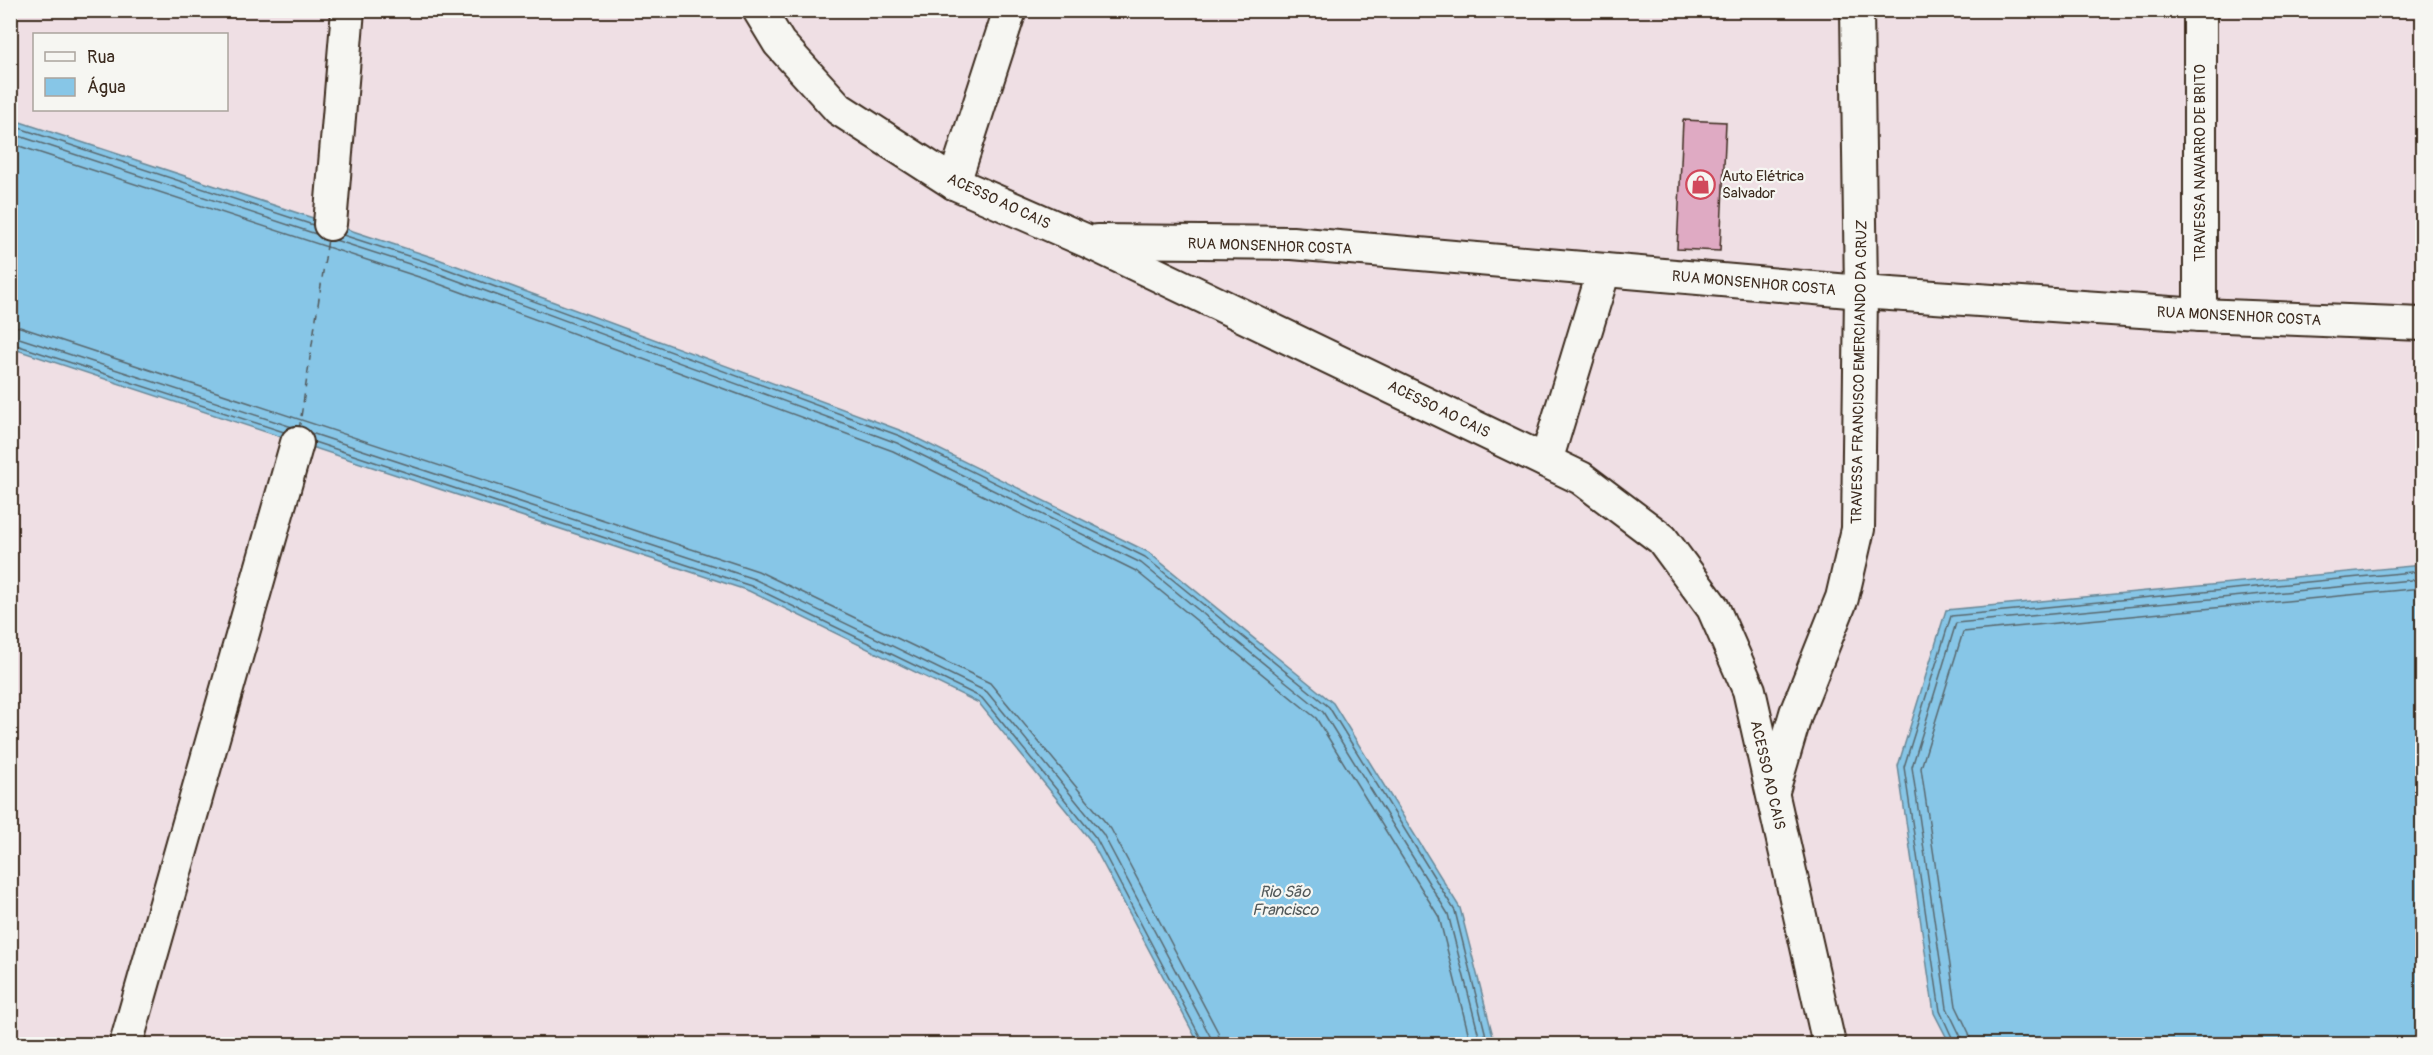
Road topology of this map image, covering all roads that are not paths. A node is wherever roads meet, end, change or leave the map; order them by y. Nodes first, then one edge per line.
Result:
1 (348, 10) edge
2 (759, 10) edge
3 (1010, 10) edge
4 (1857, 10) edge
5 (2200, 10) edge
6 (954, 183) junction
7 (330, 224) dead end
8 (1087, 241) junction
9 (1604, 270) junction
10 (1861, 292) junction
11 (2200, 315) junction
12 (2422, 324) edge
13 (297, 442) dead end
14 (1546, 460) junction
15 (1772, 793) junction
16 (126, 1044) edge
17 (1829, 1044) edge

1 - 7 street
2 - 6 street, ACESSO AO CAIS
3 - 6 street
4 - 10 street, TRAVESSA FRANCISCO EMERCIANDO DA CRUZ
5 - 11 street, TRAVESSA NAVARRO DE BRITO
6 - 8 street, ACESSO AO CAIS
8 - 9 street, RUA MONSENHOR COSTA
8 - 14 street, ACESSO AO CAIS
9 - 10 street, RUA MONSENHOR COSTA
9 - 14 street
10 - 11 street, RUA MONSENHOR COSTA
10 - 15 street, TRAVESSA FRANCISCO EMERCIANDO DA CRUZ
11 - 12 street, RUA MONSENHOR COSTA
13 - 16 street
14 - 15 street, ACESSO AO CAIS
15 - 17 street, ACESSO AO CAIS

